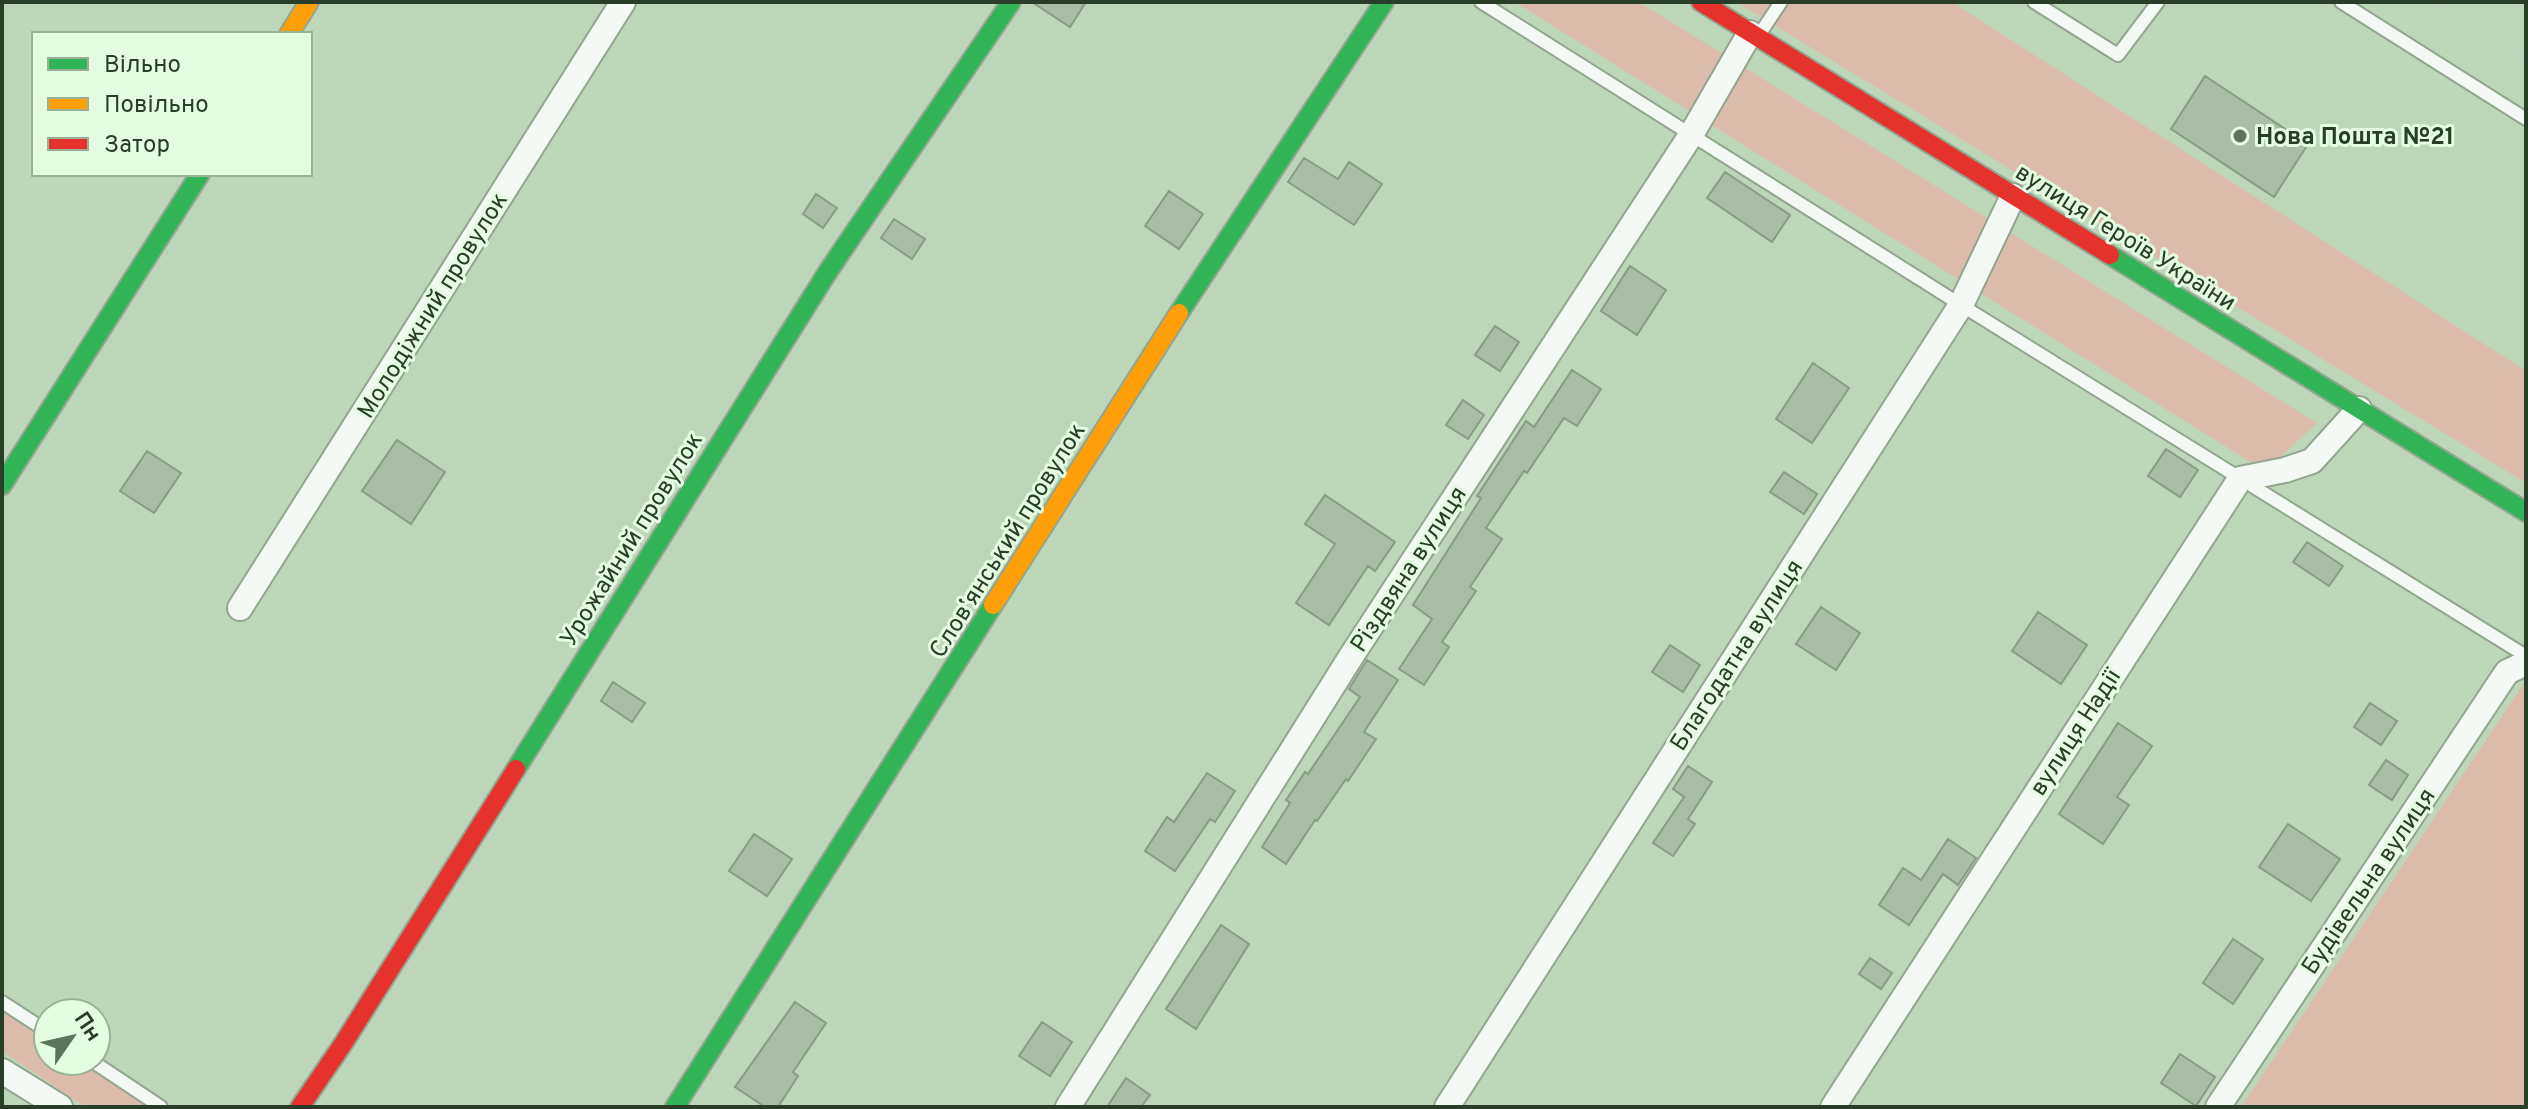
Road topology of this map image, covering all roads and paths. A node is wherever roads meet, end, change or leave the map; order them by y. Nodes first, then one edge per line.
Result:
1 (309, 2) edge
2 (623, 2) edge
3 (1011, 2) edge
4 (1384, 2) edge
5 (1481, 2) edge
6 (1701, 2) edge
7 (1781, 2) edge
8 (2034, 2) edge
9 (2156, 2) edge
10 (2341, 2) edge
11 (2435, 2) edge
12 (290, 32) edge
13 (1754, 36) junction
14 (2526, 61) edge
15 (2526, 119) edge
16 (1691, 135) junction
17 (199, 176) edge
18 (2013, 196) junction
19 (1961, 305) junction
20 (2359, 409) junction
21 (2240, 479) junction
22 (2, 485) edge
23 (2526, 512) edge
24 (240, 608) dead end
25 (2526, 656) edge
26 (2526, 663) edge
27 (2, 1002) edge
28 (32, 1022) edge
29 (2, 1071) edge
30 (112, 1074) edge
31 (60, 1107) edge
32 (161, 1107) edge
33 (300, 1107) edge
34 (675, 1107) edge
35 (1068, 1107) edge
36 (1447, 1107) edge
37 (1833, 1107) edge
38 (2218, 1107) edge

1 - 12 street
2 - 24 street, Молодіжний провулок
3 - 33 street, Урожайний провулок
4 - 34 street, Словʼянський провулок
5 - 16 lane
6 - 13 street, вулиця Героїв України
7 - 13 lane
8 - 9 lane
10 - 15 lane
11 - 14 path
13 - 16 street, Різдвяна вулиця
13 - 18 street, вулиця Героїв України
16 - 19 lane
16 - 35 street, Різдвяна вулиця
17 - 22 street
18 - 19 street, Благодатна вулиця
18 - 20 street, вулиця Героїв України
19 - 21 lane
19 - 36 street, Благодатна вулиця
20 - 21 street
20 - 23 street, вулиця Героїв України
21 - 25 lane
21 - 37 street, вулиця Надії
26 - 38 street, Будівельна вулиця
27 - 28 lane
29 - 31 street
30 - 32 lane

